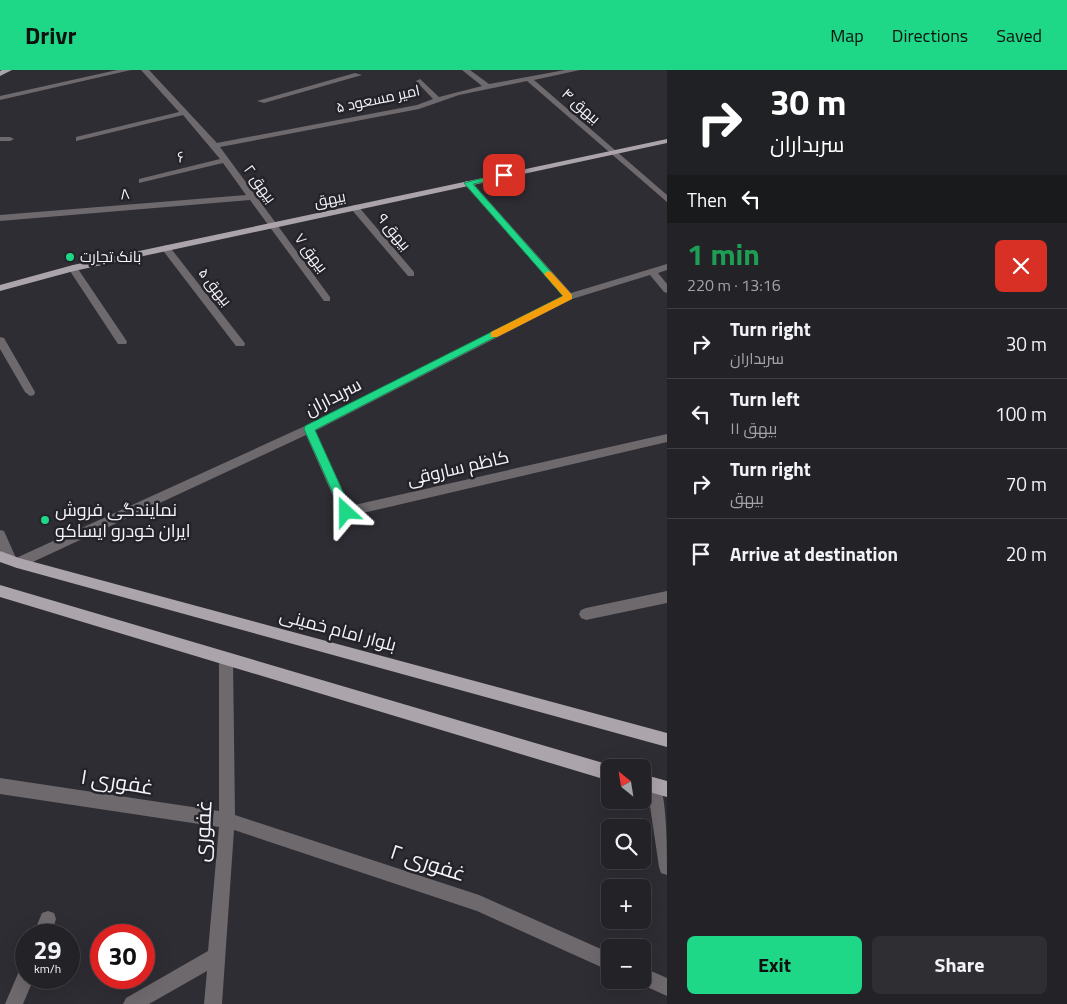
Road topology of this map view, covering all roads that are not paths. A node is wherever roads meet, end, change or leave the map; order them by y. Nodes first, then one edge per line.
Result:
1 (8, 70) edge
2 (127, 70) edge
3 (145, 70) edge
4 (466, 70) edge
5 (576, 70) edge
6 (0, 74) edge
7 (358, 75) dead end
8 (530, 80) junction
9 (420, 81) dead end
10 (488, 88) junction
11 (0, 98) edge
12 (437, 99) junction
13 (261, 101) dead end
14 (184, 113) junction
15 (10, 139) dead end
16 (80, 139) dead end
17 (0, 140) edge
18 (667, 141) edge
19 (215, 146) junction
20 (613, 152) junction
21 (225, 160) junction
22 (142, 181) dead end
23 (468, 183) junction
24 (253, 197) junction
25 (667, 199) edge
26 (355, 208) junction
27 (0, 218) edge
28 (272, 225) junction
29 (166, 248) junction
30 (667, 267) edge
31 (73, 268) junction
32 (651, 271) junction
33 (410, 274) dead end
34 (0, 288) edge
35 (667, 290) edge
36 (569, 297) junction
37 (327, 299) dead end
38 (0, 340) edge
39 (122, 342) dead end
40 (240, 344) dead end
41 (30, 392) dead end
42 (309, 429) junction
43 (667, 438) edge
44 (0, 535) edge
45 (9, 559) edge
46 (0, 591) edge
47 (667, 597) edge
48 (586, 614) dead end
49 (226, 659) junction
50 (667, 740) edge
51 (601, 769) edge
52 (0, 786) edge
53 (655, 786) edge
54 (227, 820) junction
55 (667, 867) edge
56 (215, 957) junction
57 (601, 958) edge
58 (651, 980) edge
59 (667, 987) edge
60 (20, 989) edge
61 (14, 1004) edge
62 (132, 1004) edge
63 (213, 1004) edge

1 - 6 main road
2 - 11 street
3 - 14 street, بیهق ۲
4 - 10 street
5 - 8 street, امیر مسعود ۵
7 - 13 street
8 - 10 street, امیر مسعود ۵
8 - 20 street, بیهق ۴
9 - 12 street
10 - 12 street, امیر مسعود ۵
12 - 19 street, امیر مسعود ۵
14 - 16 street
14 - 19 street, بیهق ۲
15 - 17 street
18 - 20 main road, بیهق
19 - 21 street, بیهق ۲
20 - 23 main road, بیهق
20 - 25 street, بیهق ۴
21 - 22 street, ۶
21 - 24 street, بیهق ۲
23 - 26 main road, بیهق
23 - 36 street
24 - 27 street, ۸
24 - 28 street, بیهق ۲
26 - 28 main road, بیهق
26 - 33 street, بیهق ۹
28 - 29 main road, بیهق
28 - 37 street, بیهق ۷
29 - 31 main road, بیهق
29 - 40 street, بیهق ۵
30 - 32 street, سربداران
31 - 34 main road, بیهق
31 - 39 street
32 - 35 street
32 - 36 street, سربداران
36 - 42 street, سربداران
38 - 41 street
42 - 43 street, کاظم ساروقی
42 - 45 street, سربداران
44 - 45 street
45 - 50 main road, بلوار امام خمینی
46 - 49 main road
47 - 48 street
49 - 51 main road
49 - 54 street, غفوری
52 - 54 street, غفوری ۱
53 - 55 street
54 - 56 street, غفوری
54 - 57 street, غفوری ۲
56 - 62 street
56 - 63 street, غفوری
58 - 59 street
60 - 61 street

